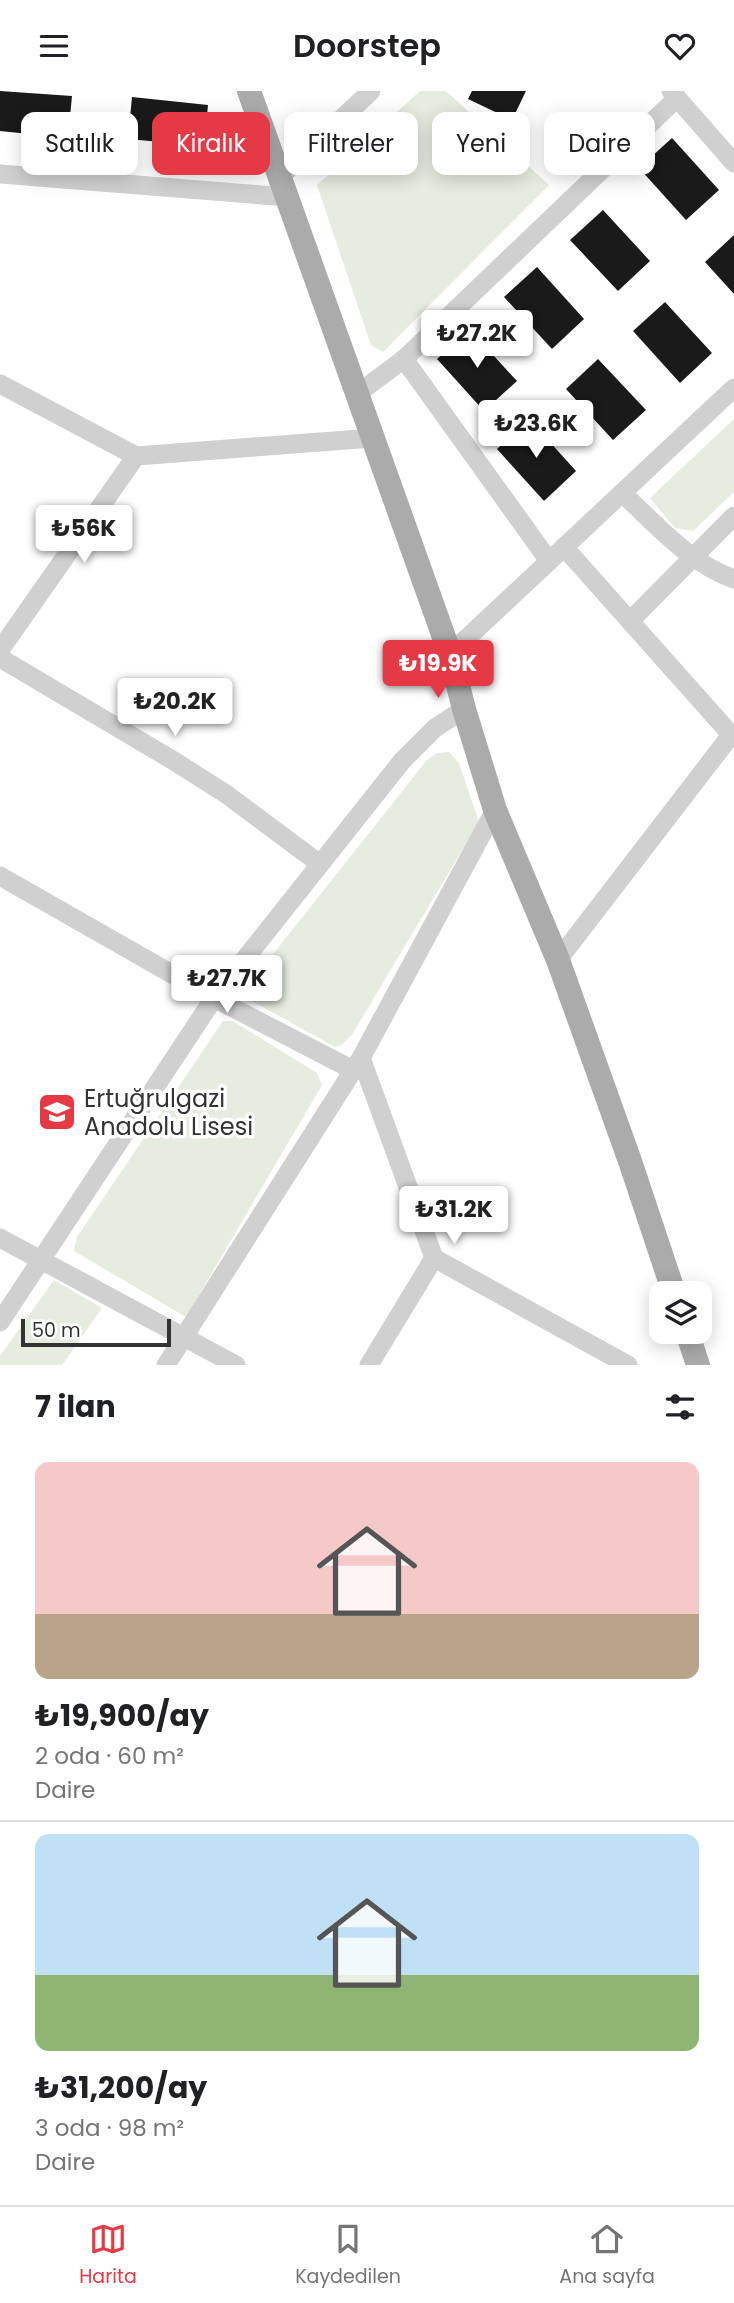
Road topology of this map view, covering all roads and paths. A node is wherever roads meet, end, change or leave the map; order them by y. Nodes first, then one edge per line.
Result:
1 (249, 91) edge
2 (371, 91) edge
3 (674, 94) edge
4 (734, 163) edge
5 (0, 174) edge
6 (283, 187) junction
7 (404, 359) junction
8 (0, 384) edge
9 (734, 388) edge
10 (358, 394) junction
11 (373, 438) junction
12 (136, 456) junction
13 (622, 493) junction
14 (734, 516) edge
15 (564, 547) junction
16 (692, 558) junction
17 (549, 561) junction
18 (734, 579) edge
19 (630, 621) junction
20 (0, 650) edge
21 (450, 654) junction
22 (0, 657) edge
23 (464, 709) junction
24 (732, 736) edge
25 (495, 810) junction
26 (320, 864) junction
27 (0, 876) edge
28 (558, 960) junction
29 (214, 998) junction
30 (357, 1064) junction
31 (0, 1238) edge
32 (434, 1258) junction
33 (40, 1261) junction
34 (670, 1281) edge
35 (0, 1322) edge
36 (184, 1336) junction
37 (691, 1344) edge
38 (166, 1365) edge
39 (236, 1365) edge
40 (369, 1365) edge
41 (628, 1365) edge
42 (698, 1365) edge

1 - 6 main road
2 - 6 street
3 - 4 street
3 - 7 street
5 - 6 street
6 - 10 main road
7 - 10 street
7 - 17 street
8 - 12 street
9 - 13 street
10 - 11 main road
11 - 12 street
11 - 21 main road
12 - 20 street
13 - 15 street
13 - 16 street
14 - 16 street
15 - 17 street
15 - 19 street
16 - 18 street
16 - 19 street
17 - 21 street
19 - 24 street
21 - 23 main road
22 - 26 street
23 - 25 main road
23 - 26 street
24 - 28 street
25 - 28 main road
25 - 30 street
26 - 29 street
27 - 29 street
28 - 34 main road
29 - 30 street
29 - 33 street
30 - 32 street
30 - 36 street
31 - 33 street
32 - 40 street
32 - 41 street
33 - 35 street
33 - 36 street
36 - 38 street
36 - 39 street
37 - 42 main road

